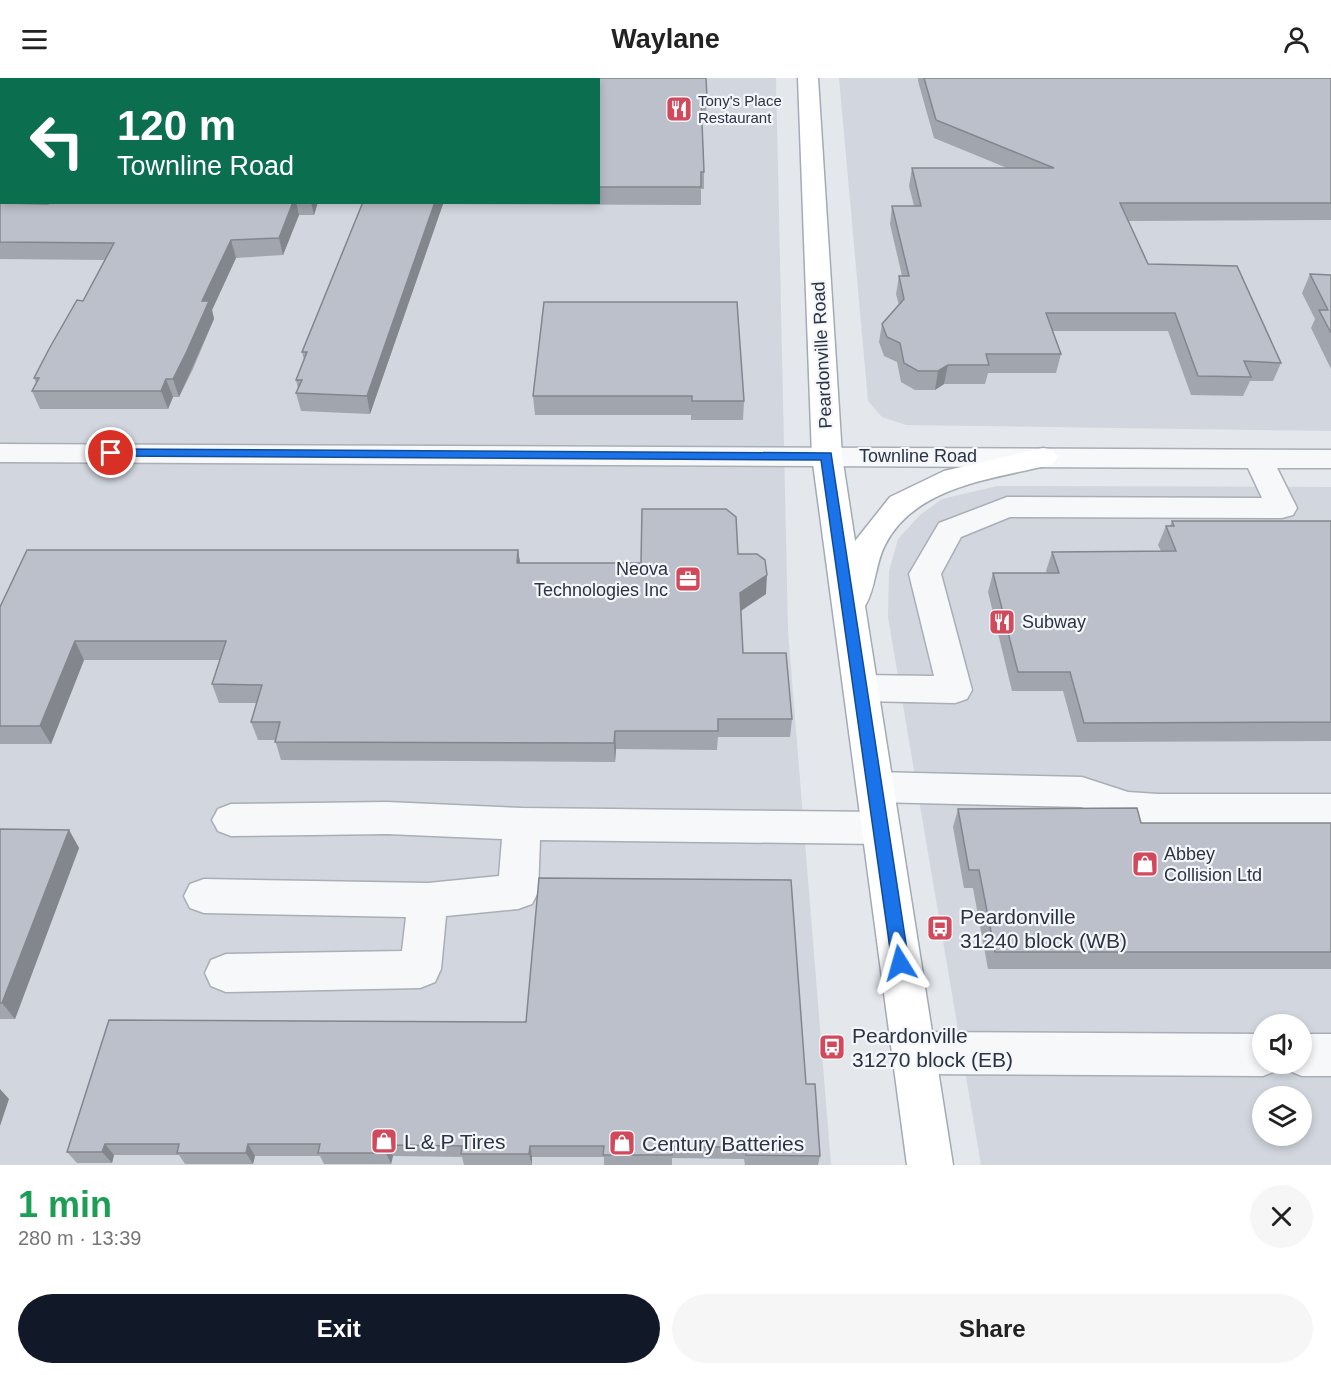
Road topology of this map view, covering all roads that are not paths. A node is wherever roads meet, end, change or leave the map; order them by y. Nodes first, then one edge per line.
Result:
1 (808, 78) edge
2 (0, 453) edge
3 (827, 456) junction
4 (1043, 457) junction
5 (1258, 459) junction
6 (1331, 459) edge
7 (849, 609) junction
8 (861, 688) junction
9 (875, 788) junction
10 (1331, 810) edge
11 (231, 820) dead end
12 (522, 824) junction
13 (881, 828) junction
14 (204, 896) dead end
15 (428, 900) junction
16 (226, 973) dead end
17 (913, 1053) junction
18 (1252, 1055) edge
19 (1312, 1055) edge
20 (1331, 1055) edge
21 (930, 1165) edge

1 - 3 main road, Peardonville Road
2 - 3 street, Townline Road
3 - 4 street, Townline Road
3 - 7 main road, Peardonville Road
4 - 5 street, Townline Road
4 - 7 main road
5 - 6 street, Townline Road
5 - 8 street
7 - 8 main road, Peardonville Road
8 - 9 main road, Peardonville Road
9 - 10 street
9 - 13 main road, Peardonville Road
11 - 12 street
12 - 13 street
12 - 15 street
13 - 17 main road, Peardonville Road
14 - 15 street
15 - 16 street
17 - 18 street
17 - 21 main road, Peardonville Road
19 - 20 street

